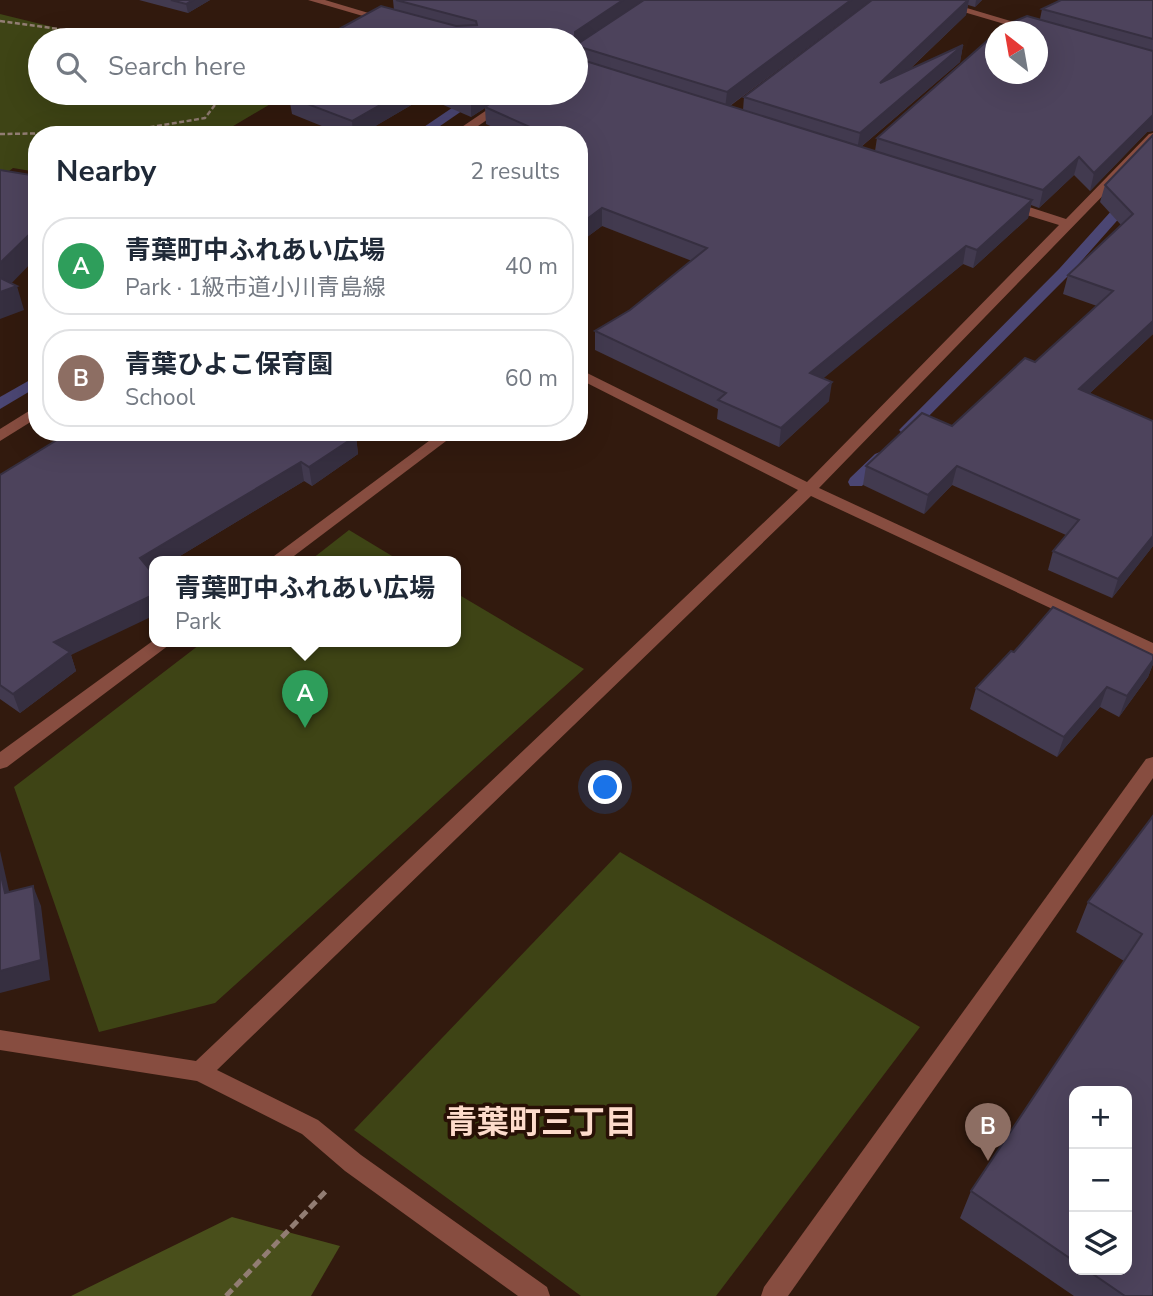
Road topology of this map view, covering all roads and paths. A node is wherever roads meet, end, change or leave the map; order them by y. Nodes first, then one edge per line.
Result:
1 (314, 0) edge
2 (928, 0) edge
3 (0, 21) edge
4 (989, 21) edge
5 (397, 22) edge
6 (51, 28) edge
7 (215, 105) edge
8 (502, 105) edge
9 (158, 126) edge
10 (470, 126) edge
11 (0, 134) edge
12 (28, 134) edge
13 (1153, 137) edge
14 (991, 199) edge
15 (1069, 224) junction
16 (588, 378) edge
17 (28, 417) edge
18 (0, 436) edge
19 (440, 441) edge
20 (810, 489) junction
21 (282, 556) edge
22 (157, 647) edge
23 (1153, 650) edge
24 (0, 762) edge
25 (1153, 764) edge
26 (0, 1040) edge
27 (200, 1072) junction
28 (354, 1163) junction
29 (226, 1296) edge
30 (538, 1296) edge
31 (773, 1296) edge

1 - 5 street
2 - 4 street
3 - 6 path
7 - 9 path
8 - 10 street
11 - 12 path
13 - 15 street
14 - 15 street
15 - 20 street
16 - 20 street
17 - 18 street
19 - 21 street
20 - 23 street
20 - 27 street
22 - 24 street
25 - 31 street
26 - 27 street
27 - 28 street
28 - 29 path
28 - 30 street

